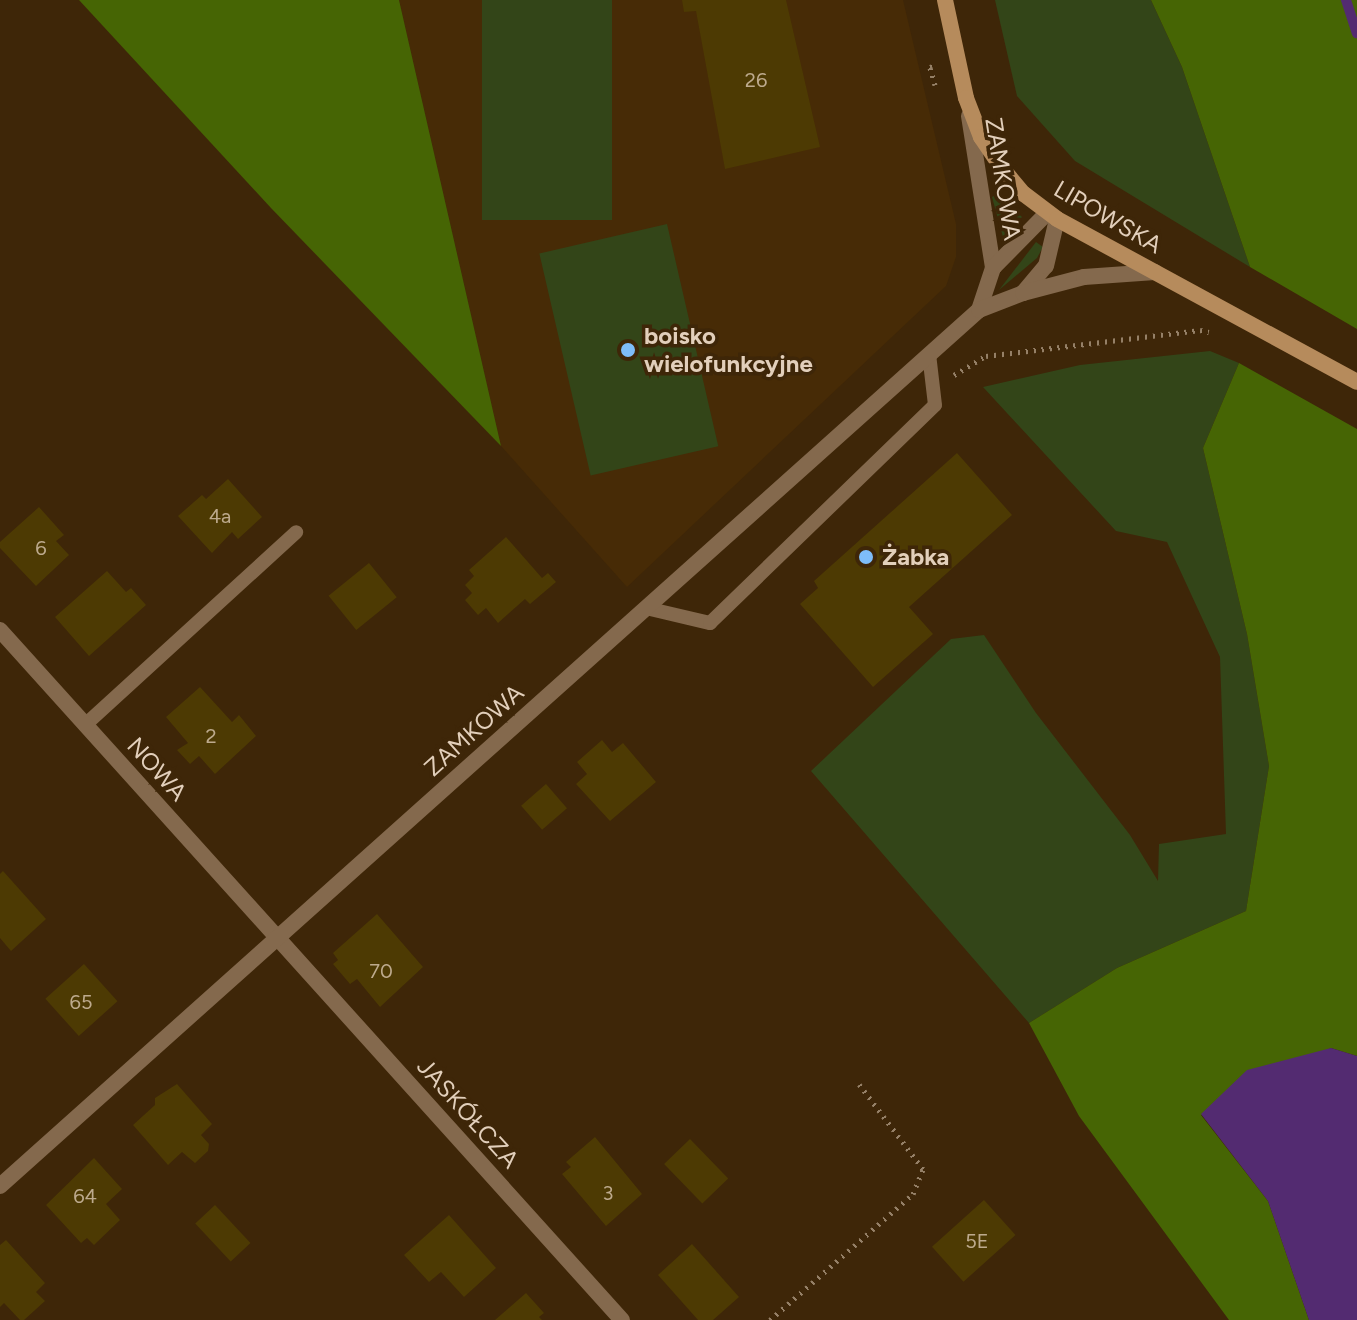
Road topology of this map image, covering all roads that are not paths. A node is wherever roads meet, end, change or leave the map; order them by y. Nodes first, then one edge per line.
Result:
1 (945, 0) edge
2 (966, 98) junction
3 (1053, 216) junction
4 (993, 268) junction
5 (1155, 272) junction
6 (1023, 293) junction
7 (979, 310) junction
8 (929, 354) junction
9 (1357, 382) edge
10 (296, 532) dead end
11 (646, 608) junction
12 (0, 630) edge
13 (85, 725) junction
14 (278, 939) junction
15 (0, 1186) edge
16 (622, 1320) edge

1 - 2 street, LIPOWSKA
2 - 3 street, LIPOWSKA
2 - 4 street, ZAMKOWA
3 - 4 street, ZAMKOWA
3 - 5 street, LIPOWSKA
3 - 6 street, ZAMKOWA
4 - 7 street, ZAMKOWA
5 - 6 street, ZAMKOWA
5 - 9 street, LIPOWSKA
6 - 7 street, ZAMKOWA
7 - 8 street, ZAMKOWA
8 - 11 street, ZAMKOWA
8 - 11 lane
10 - 13 lane
11 - 14 street, ZAMKOWA
12 - 13 street, NOWA
13 - 14 street, NOWA
14 - 15 street, ZAMKOWA
14 - 16 street, JASKÓŁCZA

